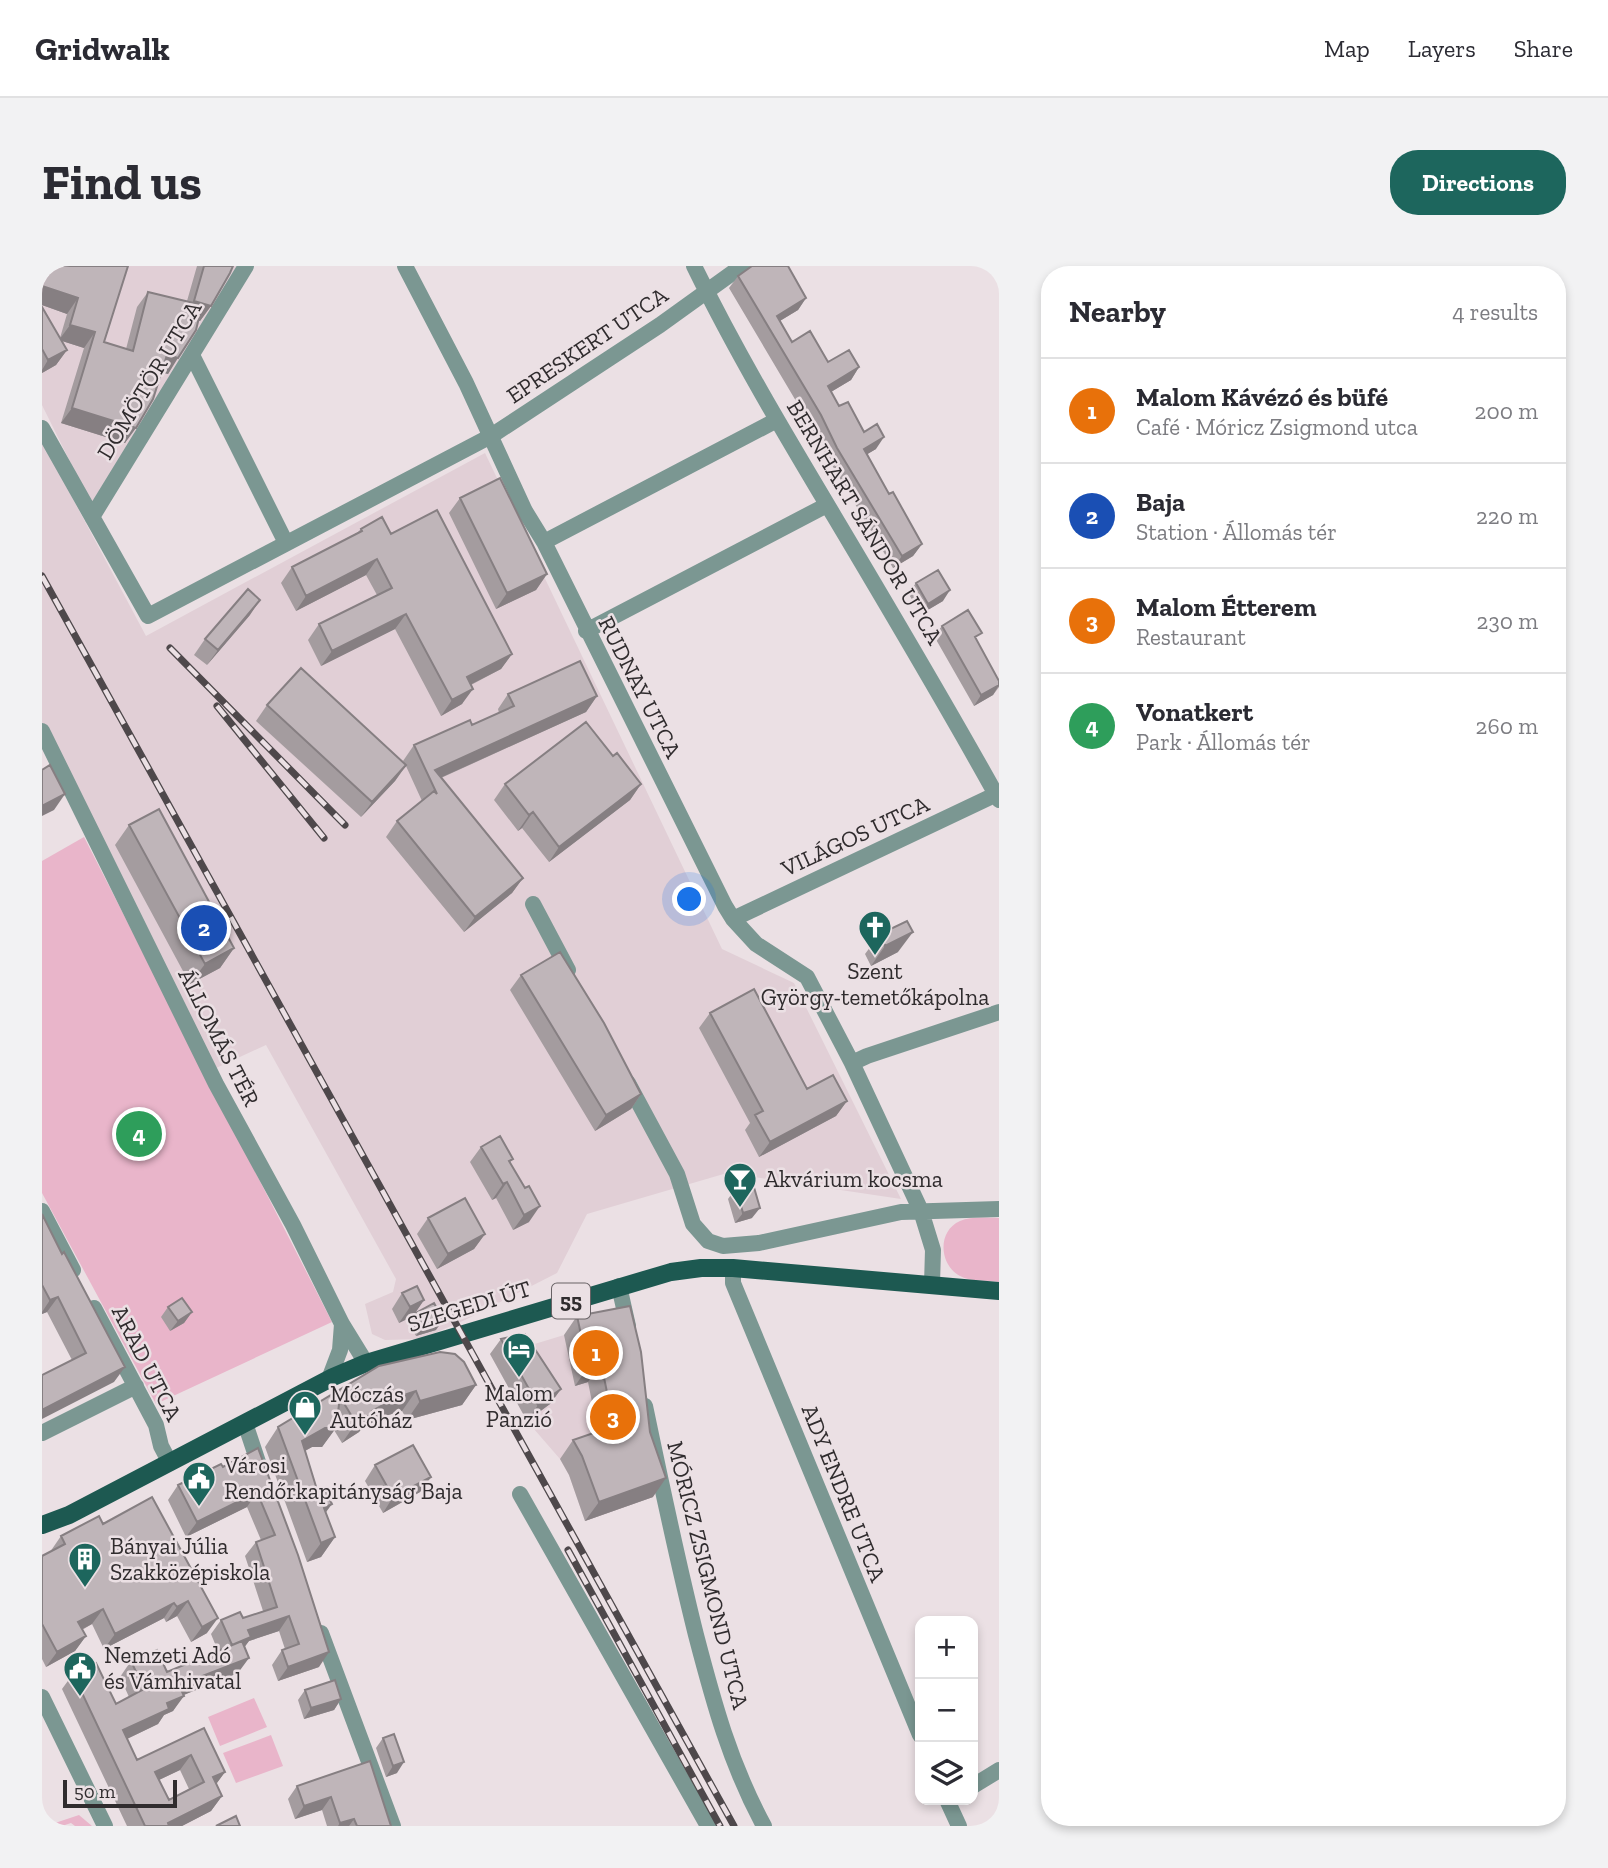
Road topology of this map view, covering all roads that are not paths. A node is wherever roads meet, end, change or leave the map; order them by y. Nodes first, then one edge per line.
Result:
1 (246, 266) edge
2 (405, 266) edge
3 (694, 266) edge
4 (742, 266) edge
5 (706, 291) junction
6 (192, 355) junction
7 (777, 420) junction
8 (42, 429) edge
9 (491, 436) junction
10 (827, 505) junction
11 (92, 517) junction
12 (544, 542) junction
13 (286, 543) junction
14 (586, 631) junction
15 (42, 731) edge
16 (998, 796) edge
17 (533, 904) dead end
18 (733, 919) junction
19 (579, 990) edge
20 (999, 1012) edge
21 (618, 1063) edge
22 (852, 1063) junction
23 (999, 1209) edge
24 (42, 1211) edge
25 (921, 1211) junction
26 (733, 1268) junction
27 (932, 1284) junction
28 (619, 1286) junction
29 (999, 1291) edge
30 (342, 1324) junction
31 (631, 1341) edge
32 (366, 1363) junction
33 (329, 1380) junction
34 (136, 1386) junction
35 (642, 1395) edge
36 (245, 1423) junction
37 (42, 1433) edge
38 (170, 1463) junction
39 (265, 1481) edge
40 (520, 1494) dead end
41 (69, 1515) junction
42 (42, 1525) edge
43 (42, 1535) edge
44 (318, 1622) edge
45 (42, 1697) edge
46 (915, 1723) edge
47 (999, 1770) edge
48 (978, 1783) edge
49 (950, 1805) edge
50 (104, 1826) edge
51 (393, 1826) edge
52 (708, 1826) edge
53 (764, 1826) edge
54 (959, 1826) edge

1 - 6 street, DÖMÖTÖR UTCA
2 - 9 street, RUDNAY UTCA
3 - 5 street, BERNHART SÁNDOR UTCA
4 - 5 street, EPRESKERT UTCA
5 - 7 street, BERNHART SÁNDOR UTCA
5 - 9 street, EPRESKERT UTCA
6 - 11 street, DÖMÖTÖR UTCA
6 - 13 street
7 - 10 street, BERNHART SÁNDOR UTCA
7 - 12 street
8 - 11 street
9 - 12 street, RUDNAY UTCA
9 - 13 street
10 - 14 street
10 - 16 street, BERNHART SÁNDOR UTCA
11 - 13 street
12 - 14 street, RUDNAY UTCA
14 - 18 street, RUDNAY UTCA
15 - 30 street, ÁLLOMÁS TÉR
16 - 18 street, VILÁGOS UTCA
17 - 19 street
18 - 22 street, RUDNAY UTCA
20 - 22 street
21 - 25 street
22 - 25 street, RUDNAY UTCA
23 - 25 street
24 - 34 street, ARAD UTCA
25 - 27 street, RUDNAY UTCA
26 - 27 main road, SZEGEDI ÚT / 55
26 - 28 main road, SZEGEDI ÚT / 55
26 - 46 street, ADY ENDRE UTCA
27 - 29 main road, SZEGEDI ÚT / 55
28 - 31 street
28 - 32 main road, SZEGEDI ÚT / 55
30 - 32 street, ÁLLOMÁS TÉR
30 - 33 street
32 - 33 main road, SZEGEDI ÚT / 55
33 - 36 main road, SZEGEDI ÚT / 55
34 - 37 street
34 - 38 street, ARAD UTCA
35 - 53 street, MÓRICZ ZSIGMOND UTCA
36 - 38 main road, SZEGEDI ÚT / 55
36 - 39 street
38 - 41 main road, SZEGEDI ÚT / 55
40 - 52 street
41 - 42 main road, SZEGEDI ÚT / 55
41 - 43 main road, SZEGEDI ÚT / 55
44 - 51 street
45 - 50 street
47 - 48 street
49 - 54 street

